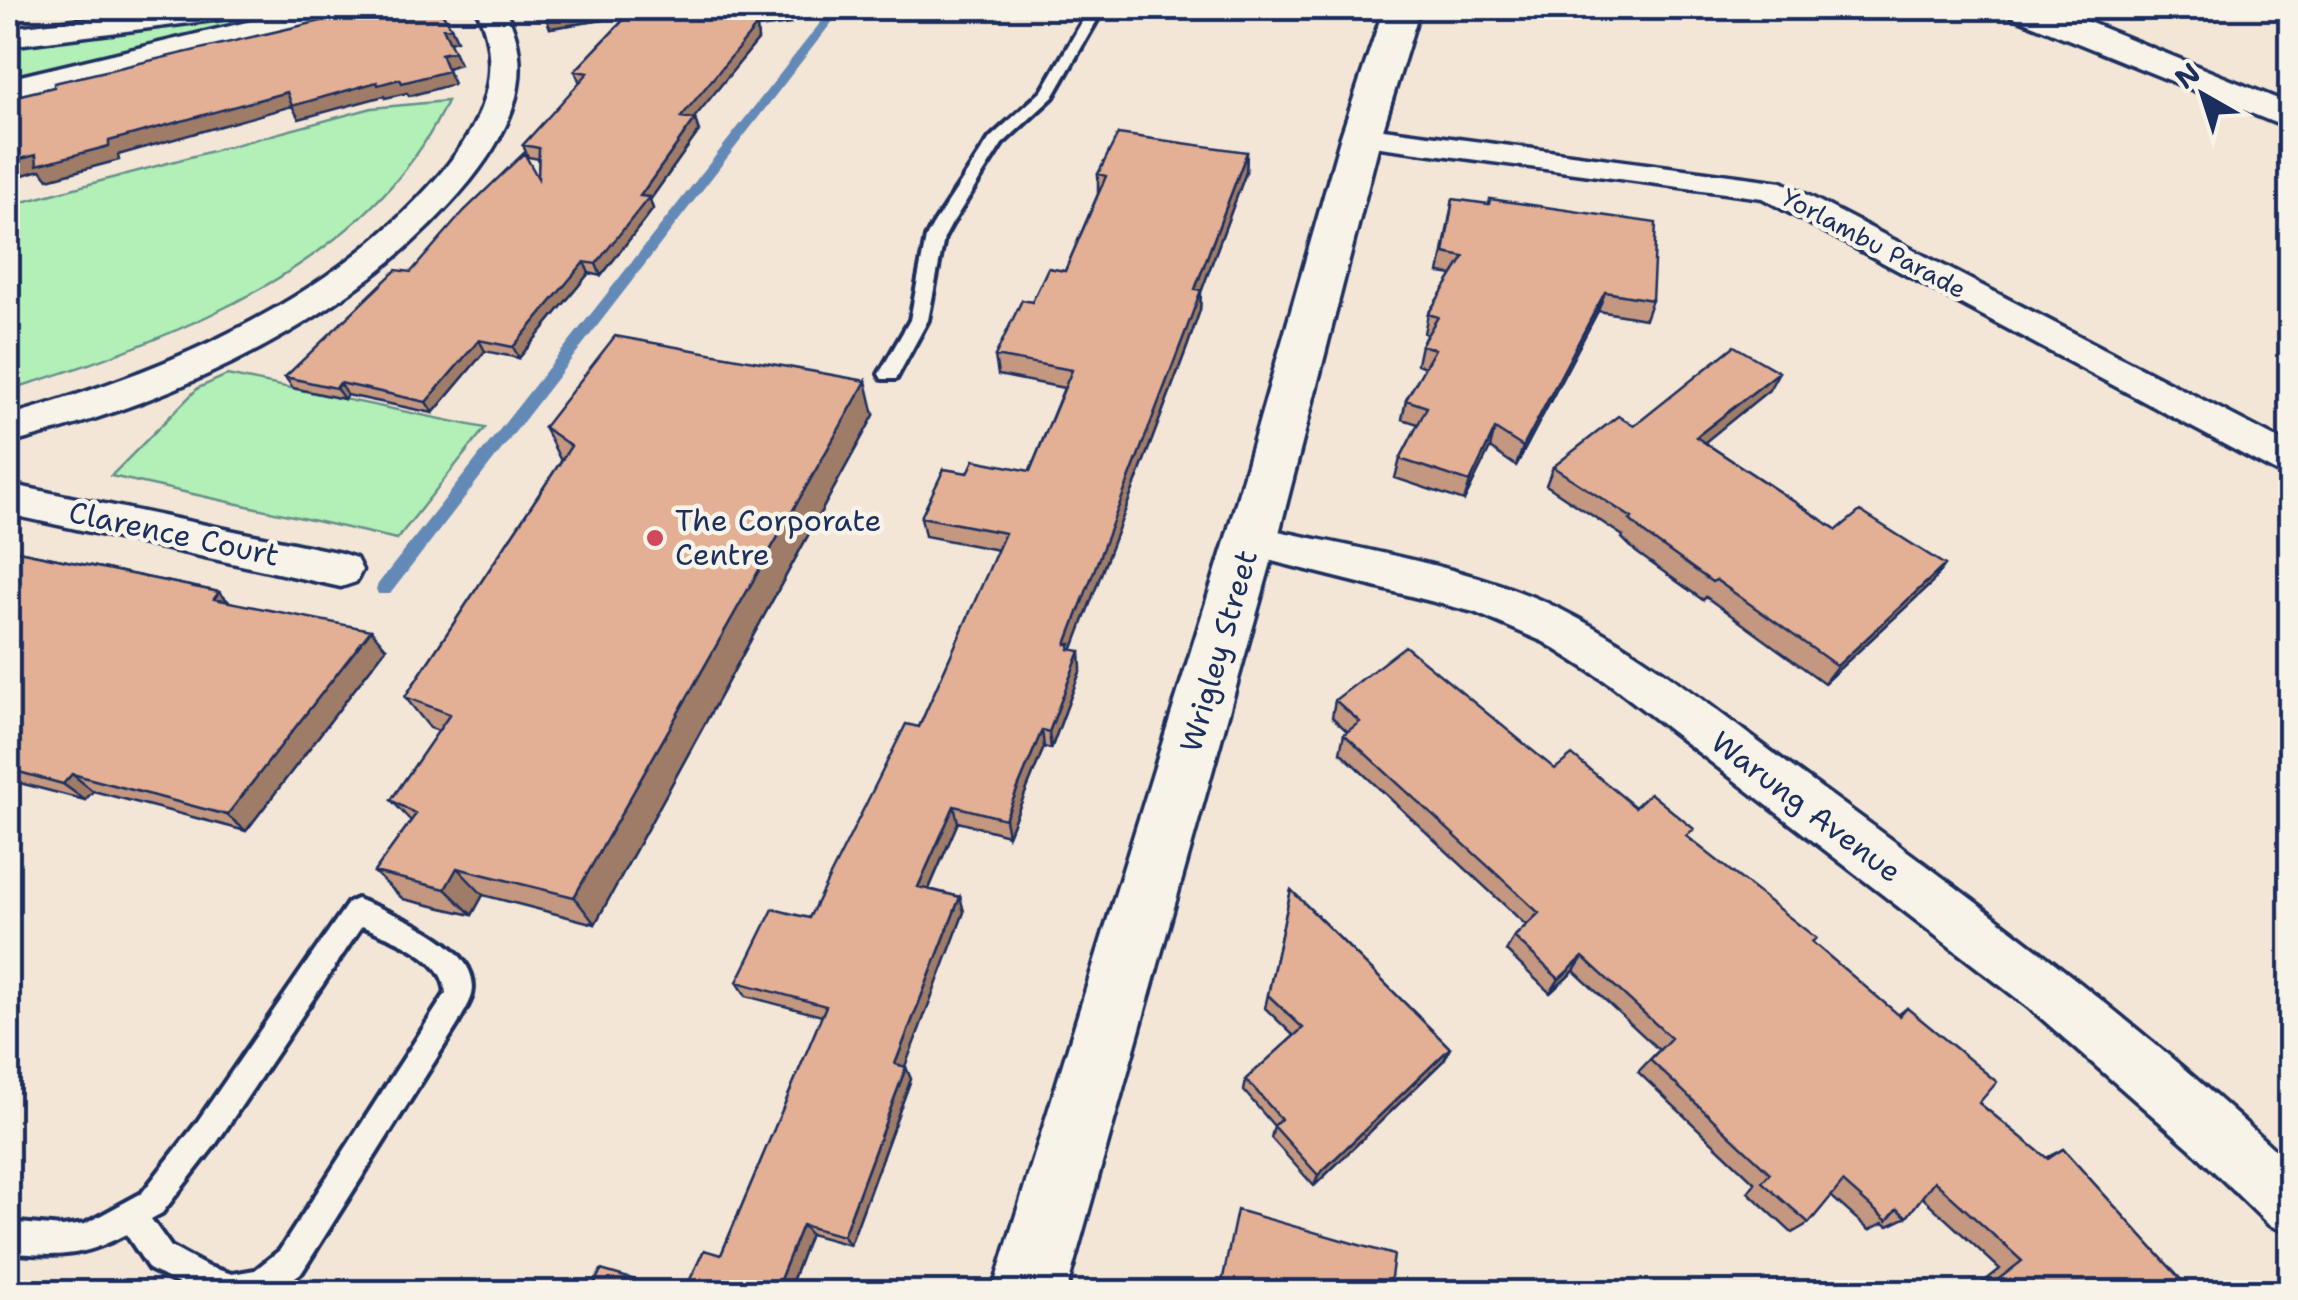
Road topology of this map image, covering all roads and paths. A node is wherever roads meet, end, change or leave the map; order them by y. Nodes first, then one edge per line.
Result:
1 (237, 8) edge
2 (340, 8) edge
3 (490, 8) edge
4 (1097, 8) edge
5 (1402, 8) edge
6 (2024, 8) edge
7 (276, 14) edge
8 (8, 37) edge
9 (8, 88) edge
10 (2290, 118) edge
11 (1360, 136) junction
12 (889, 374) dead end
13 (8, 430) edge
14 (2290, 462) edge
15 (8, 499) edge
16 (1251, 542) junction
17 (341, 570) dead end
18 (2290, 1204) edge
19 (132, 1217) junction
20 (8, 1238) edge
21 (1030, 1292) edge

1 - 8 street
2 - 7 street
3 - 13 street
4 - 12 lane
5 - 11 street, Wrigley Street
6 - 10 street
7 - 9 street
11 - 14 street, Yorlambu Parade
11 - 16 street, Wrigley Street
15 - 17 street, Clarence Court
16 - 18 street, Warung Avenue
16 - 21 street, Wrigley Street
19 - 19 lane
19 - 20 lane

